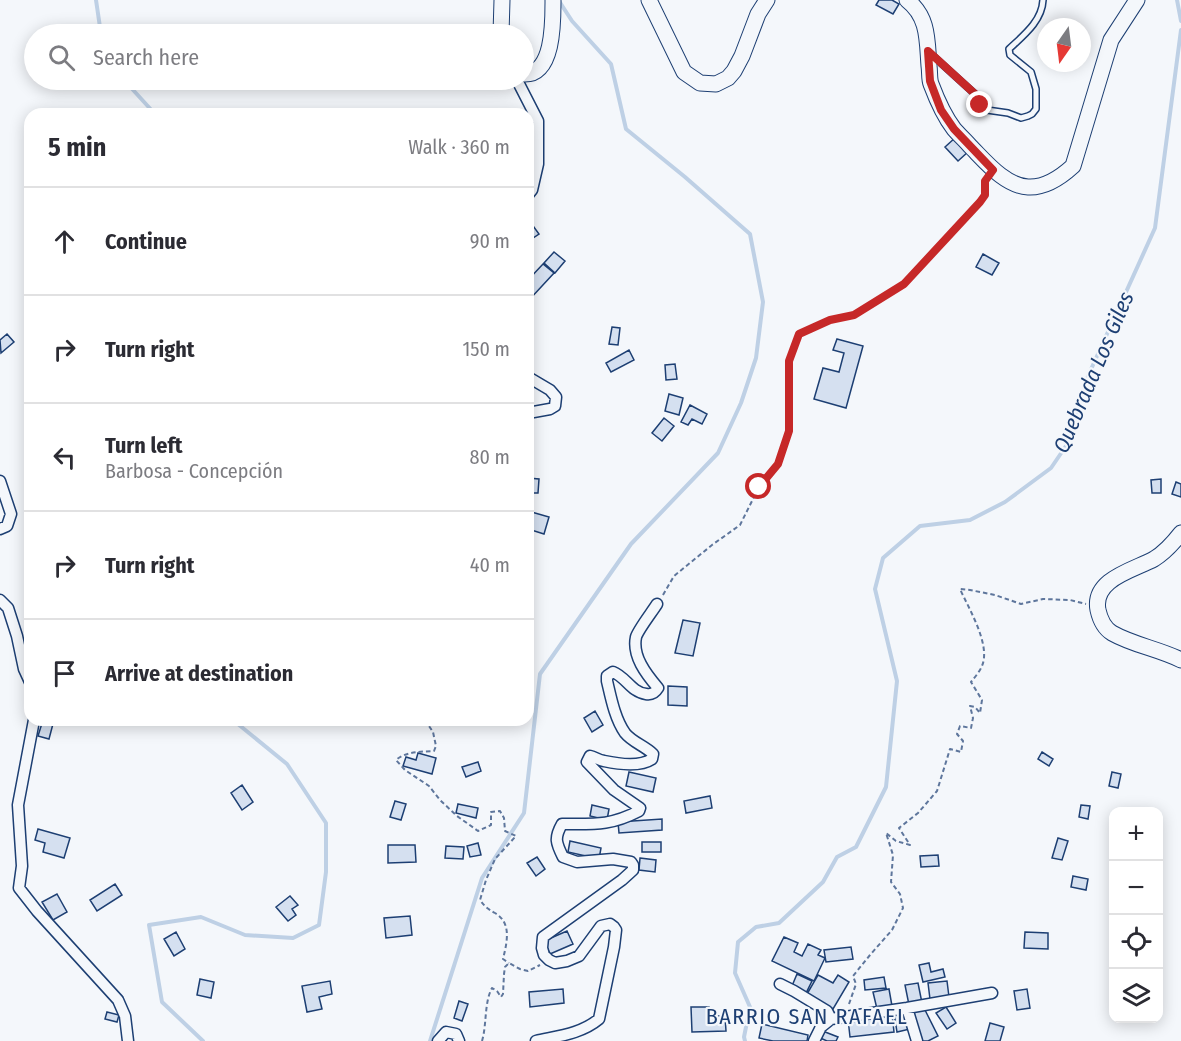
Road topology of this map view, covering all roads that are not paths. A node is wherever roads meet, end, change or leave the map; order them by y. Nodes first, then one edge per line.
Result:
1 (502, 0) edge
2 (553, 0) edge
3 (649, 0) edge
4 (767, 0) edge
5 (907, 0) edge
6 (1042, 0) edge
7 (1137, 0) edge
8 (501, 24) edge
9 (928, 51) junction
10 (534, 72) edge
11 (522, 90) edge
12 (532, 108) edge
13 (534, 112) edge
14 (534, 181) edge
15 (534, 381) edge
16 (534, 412) edge
17 (0, 480) edge
18 (0, 529) edge
19 (1181, 533) edge
20 (0, 600) edge
21 (657, 604) road end
22 (1181, 660) edge
23 (24, 669) edge
24 (33, 726) edge
25 (780, 984) dead end
26 (992, 993) dead end
27 (907, 1008) junction
28 (831, 1019) junction
29 (128, 1041) edge
30 (438, 1041) edge
31 (459, 1041) edge
32 (536, 1041) edge
33 (814, 1041) edge
34 (917, 1041) edge

1 - 8 main road
2 - 10 main road
3 - 4 main road
5 - 9 main road
6 - 9 lane
7 - 9 main road
11 - 12 street
13 - 14 street
15 - 16 street
17 - 18 street
19 - 22 main road
20 - 23 street
21 - 32 street
24 - 29 street
25 - 28 street
26 - 27 street
27 - 28 street
27 - 34 street
28 - 33 street
30 - 31 street

